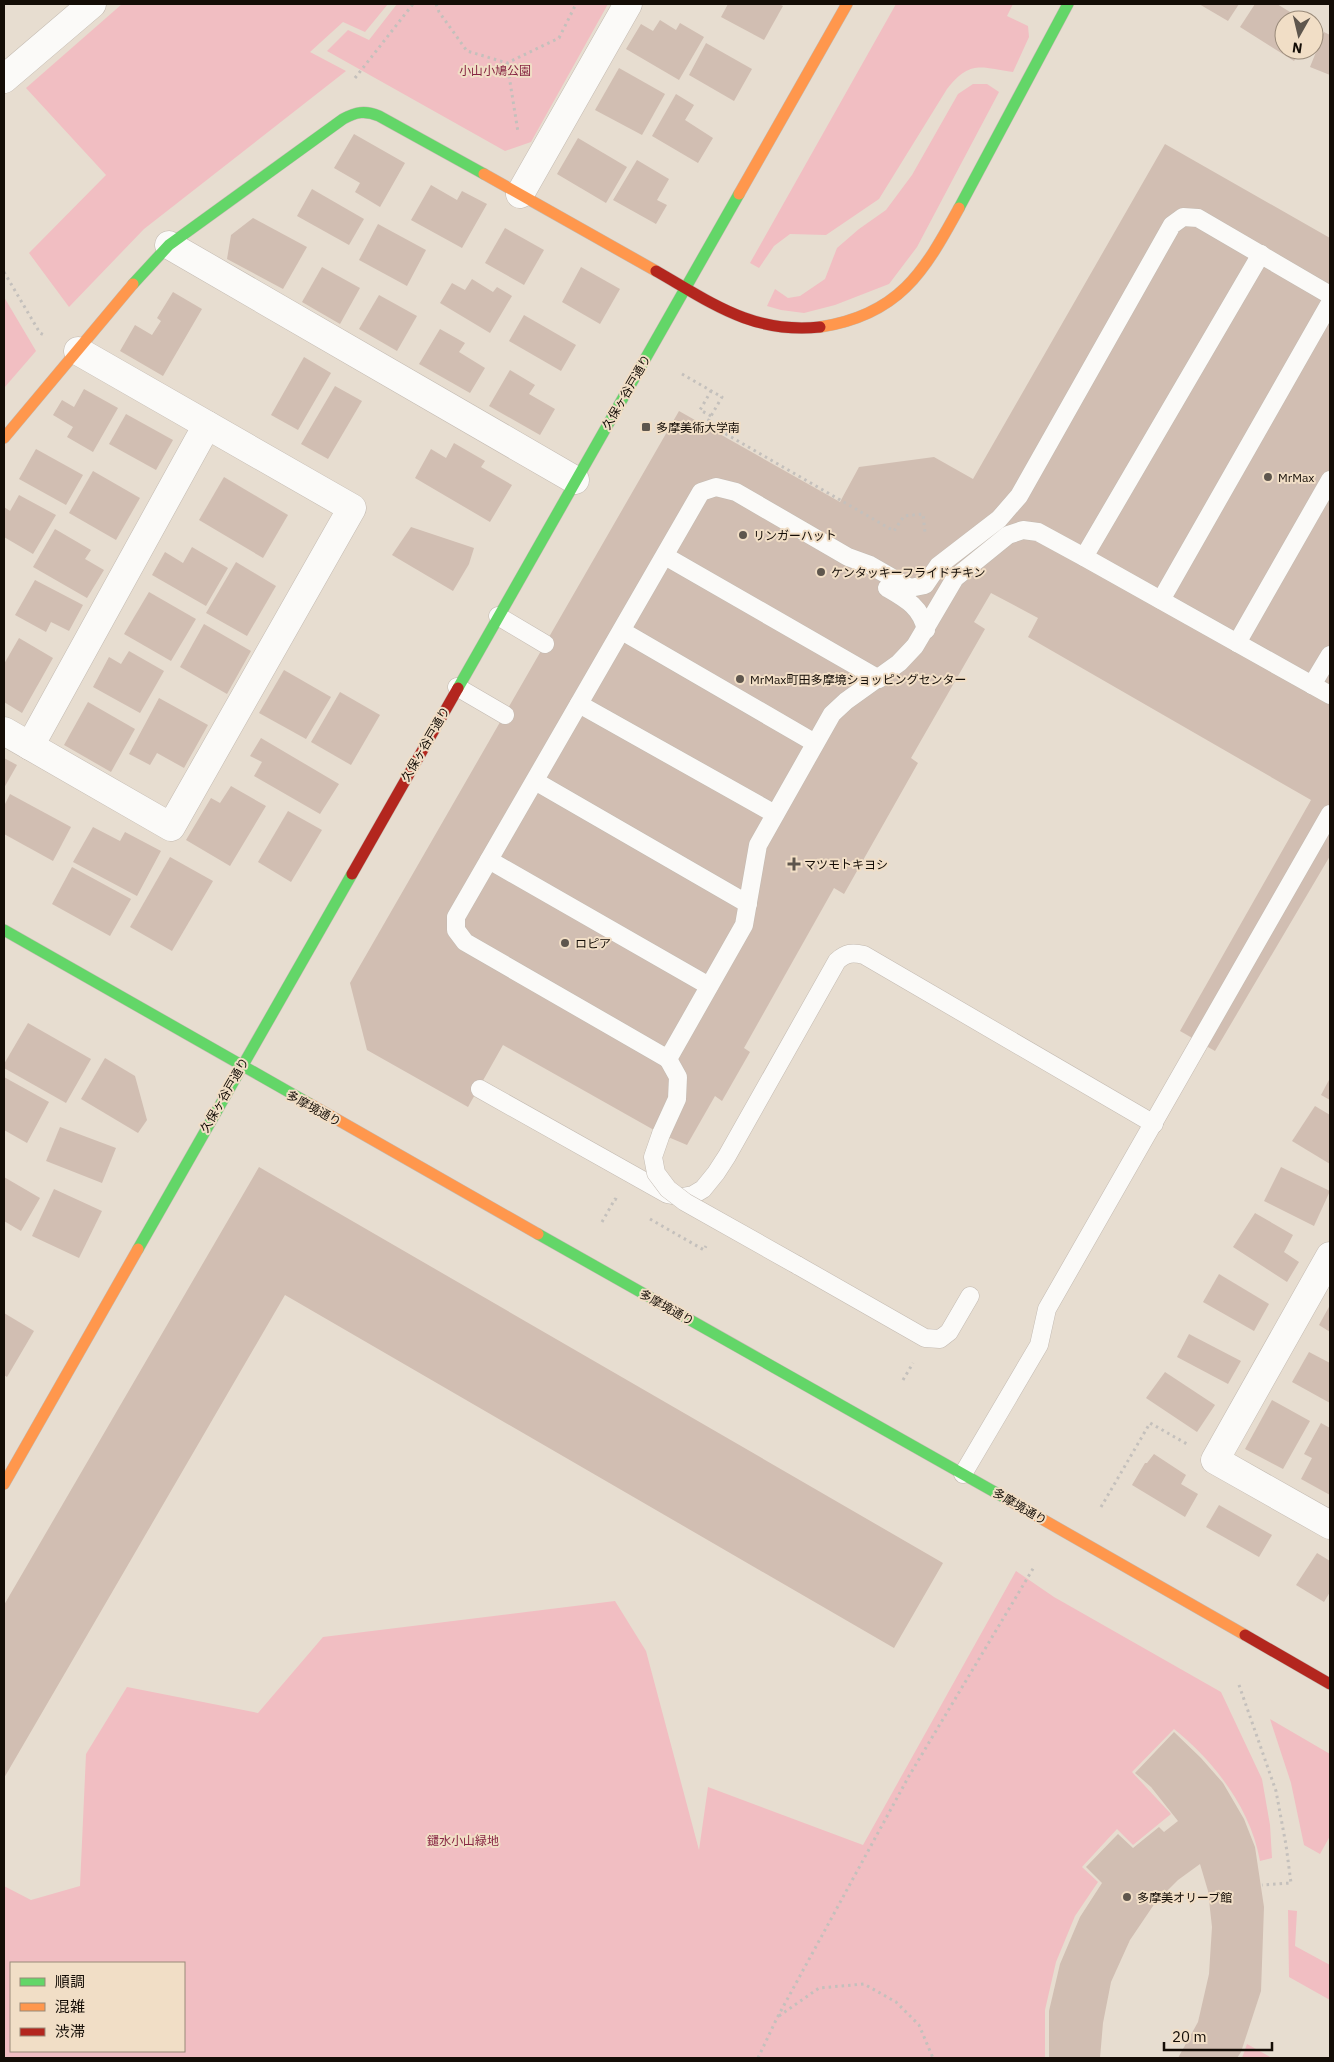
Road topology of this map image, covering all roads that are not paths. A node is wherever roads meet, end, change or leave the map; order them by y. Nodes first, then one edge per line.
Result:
1 (92, 4) edge
2 (628, 4) edge
3 (847, 4) edge
4 (1068, 4) edge
5 (4, 79) edge
6 (520, 194) junction
7 (169, 245) junction
8 (1261, 254) junction
9 (685, 287) junction
10 (1330, 294) edge
11 (1330, 303) edge
12 (78, 351) junction
13 (207, 425) junction
14 (4, 438) edge
15 (575, 480) junction
16 (1330, 480) edge
17 (665, 556) junction
18 (848, 557) junction
19 (1084, 557) junction
20 (1161, 600) junction
21 (498, 616) junction
22 (622, 630) junction
23 (926, 630) junction
24 (1237, 643) junction
25 (545, 644) dead end
26 (1330, 655) edge
27 (879, 679) junction
28 (1312, 685) junction
29 (457, 687) junction
30 (1330, 696) edge
31 (579, 704) junction
32 (504, 715) dead end
33 (4, 731) edge
34 (815, 743) junction
35 (30, 746) junction
36 (535, 781) junction
37 (775, 814) junction
38 (1330, 814) edge
39 (489, 860) junction
40 (748, 904) junction
41 (4, 930) edge
42 (709, 986) junction
43 (668, 1059) junction
44 (241, 1066) junction
45 (480, 1089) dead end
46 (1154, 1124) junction
47 (1330, 1256) edge
48 (970, 1296) dead end
49 (963, 1474) junction
50 (4, 1484) edge
51 (1330, 1525) edge
52 (1330, 1684) edge

1 - 5 street
2 - 6 street
3 - 9 street, 久保ヶ谷戸通り
4 - 9 street
6 - 7 street
6 - 9 street
7 - 12 street
7 - 15 street
8 - 10 lane
8 - 18 lane
8 - 19 lane
9 - 15 street, 久保ヶ谷戸通り
11 - 20 lane
12 - 13 street
12 - 14 street
13 - 35 street
13 - 35 street
15 - 21 street, 久保ヶ谷戸通り
16 - 24 lane
17 - 18 lane
17 - 22 lane
17 - 27 lane
18 - 23 lane
19 - 20 lane
19 - 23 lane
20 - 24 lane
21 - 25 lane
21 - 29 street, 久保ヶ谷戸通り
22 - 31 lane
22 - 34 lane
23 - 27 lane
24 - 28 lane
26 - 28 lane
27 - 34 lane
28 - 30 lane
29 - 32 lane
29 - 44 street, 久保ヶ谷戸通り
31 - 36 lane
31 - 37 lane
33 - 35 street
34 - 37 lane
36 - 39 lane
36 - 40 lane
37 - 40 lane
38 - 46 lane
39 - 42 lane
39 - 43 lane
40 - 42 lane
41 - 44 street, 多摩境通り
42 - 43 lane
43 - 48 lane, bridge
44 - 49 street, 多摩境通り
44 - 50 street, 久保ヶ谷戸通り
45 - 46 lane
46 - 49 lane
47 - 51 street
49 - 52 street, 多摩境通り

